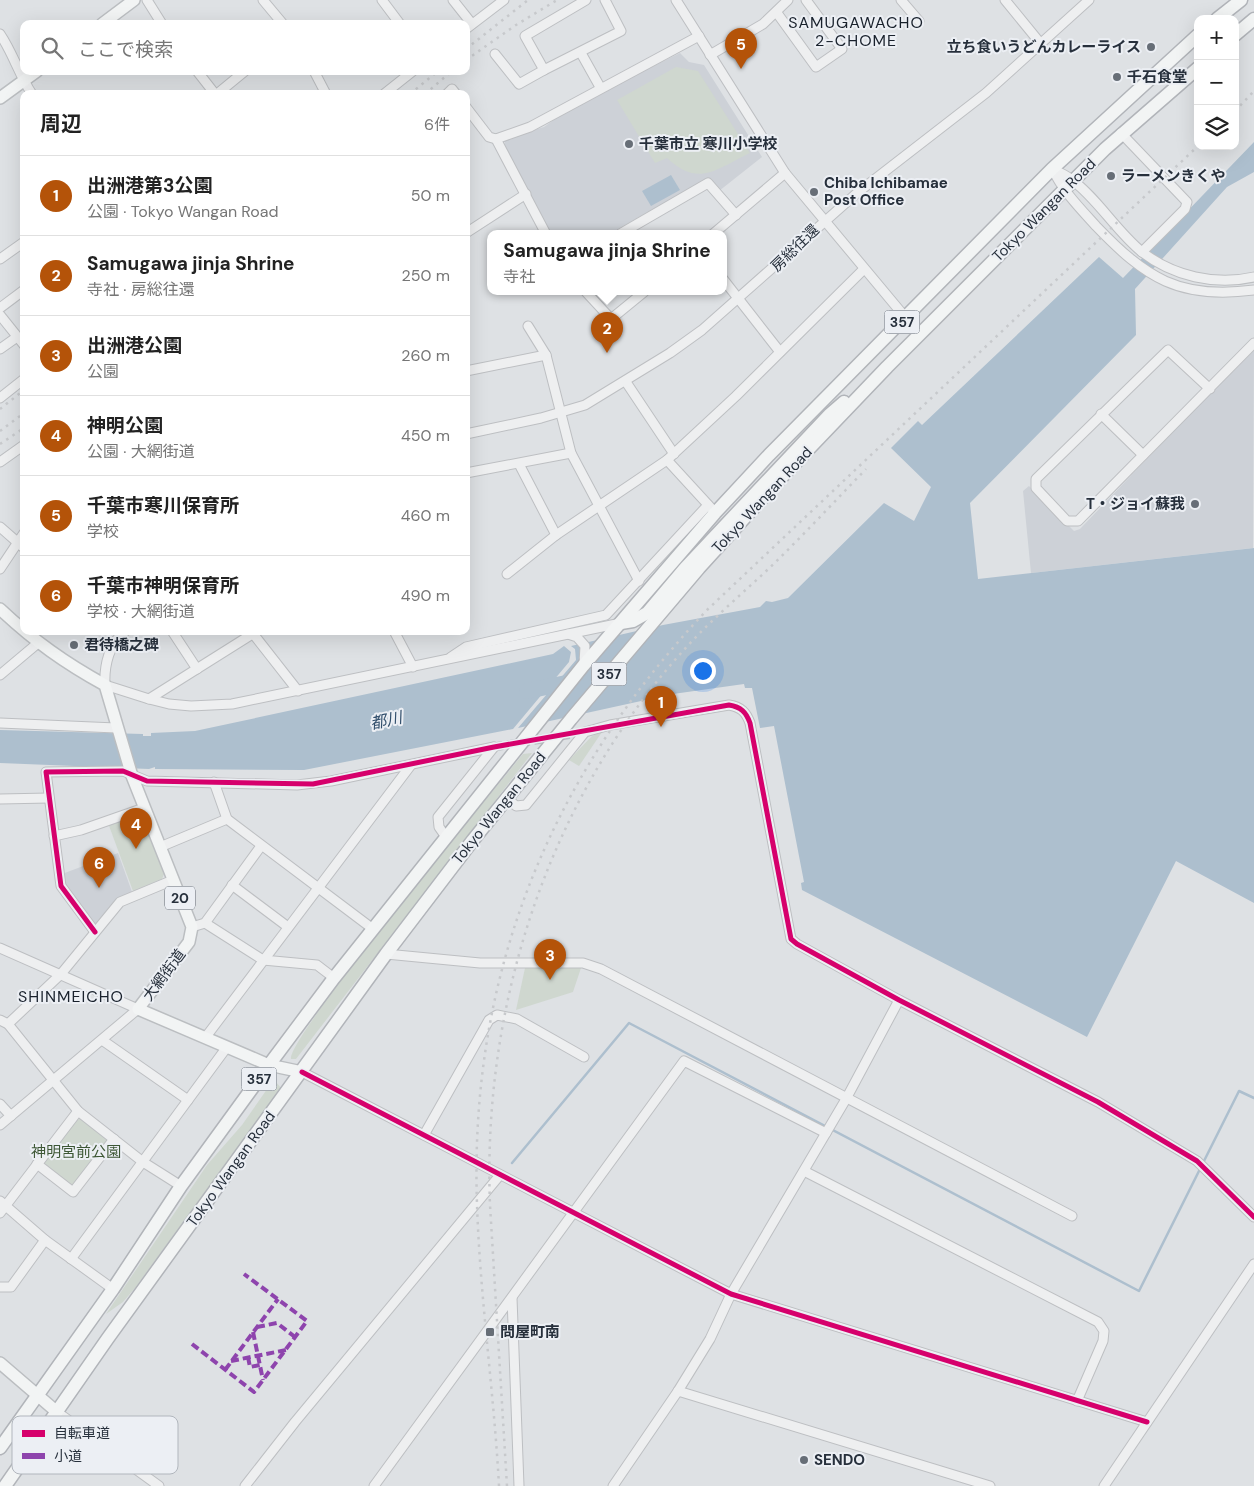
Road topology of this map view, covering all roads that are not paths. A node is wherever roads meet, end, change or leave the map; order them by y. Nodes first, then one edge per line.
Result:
1 (134, 0) edge
2 (147, 0) edge
3 (263, 0) edge
4 (382, 0) edge
5 (453, 0) edge
6 (504, 0) edge
7 (586, 0) edge
8 (605, 0) edge
9 (676, 0) edge
10 (788, 0) edge
11 (806, 0) edge
12 (901, 0) edge
13 (1005, 0) edge
14 (1089, 0) edge
15 (1241, 0) edge
16 (777, 13) junction
17 (1222, 15) edge
18 (1254, 19) edge
19 (107, 20) edge
20 (160, 20) edge
21 (280, 20) edge
22 (397, 20) edge
23 (465, 20) edge
24 (919, 21) dead end
25 (470, 25) edge
26 (1239, 32) edge
27 (0, 34) edge
28 (699, 36) junction
29 (1194, 39) edge
30 (1041, 44) junction
31 (581, 53) junction
32 (495, 54) dead end
33 (710, 55) junction
34 (20, 70) edge
35 (544, 70) junction
36 (1194, 71) edge
37 (21, 75) edge
38 (31, 75) edge
39 (200, 75) edge
40 (240, 75) edge
41 (316, 75) edge
42 (408, 75) edge
43 (23, 81) junction
44 (600, 87) junction
45 (29, 90) edge
46 (213, 90) edge
47 (221, 90) edge
48 (324, 90) edge
49 (389, 90) edge
50 (0, 98) edge
51 (470, 112) edge
52 (1121, 133) junction
53 (496, 139) junction
54 (1052, 169) junction
55 (785, 173) junction
56 (1073, 180) junction
57 (1063, 191) junction
58 (526, 194) junction
59 (736, 215) junction
60 (823, 221) junction
61 (470, 230) edge
62 (544, 230) edge
63 (627, 230) edge
64 (718, 230) edge
65 (20, 245) edge
66 (1142, 252) junction
67 (0, 259) edge
68 (864, 269) junction
69 (1254, 277) edge
70 (727, 285) edge
71 (1254, 290) edge
72 (20, 293) edge
73 (589, 295) edge
74 (640, 295) edge
75 (738, 299) junction
76 (0, 308) edge
77 (0, 315) edge
78 (906, 318) junction
79 (528, 326) dead end
80 (920, 334) junction
81 (17, 337) junction
82 (20, 340) edge
83 (1254, 343) edge
84 (0, 349) edge
85 (780, 352) junction
86 (546, 355) junction
87 (887, 367) junction
88 (470, 370) edge
89 (20, 382) edge
90 (626, 382) junction
91 (1210, 389) junction
92 (0, 398) edge
93 (561, 413) junction
94 (1101, 414) junction
95 (470, 433) edge
96 (20, 448) edge
97 (571, 453) junction
98 (1143, 455) junction
99 (671, 457) junction
100 (0, 462) edge
101 (519, 464) junction
102 (470, 473) edge
103 (599, 506) junction
104 (712, 509) junction
105 (0, 527) edge
106 (556, 535) junction
107 (20, 544) edge
108 (20, 546) edge
109 (0, 569) edge
110 (507, 574) dead end
111 (639, 580) junction
112 (0, 609) edge
113 (621, 623) junction
114 (20, 627) edge
115 (568, 634) junction
116 (29, 635) edge
117 (120, 635) edge
118 (175, 635) edge
119 (248, 635) edge
120 (255, 635) edge
121 (396, 635) edge
122 (38, 643) junction
123 (444, 661) junction
124 (583, 666) junction
125 (413, 667) junction
126 (197, 669) junction
127 (0, 675) edge
128 (105, 685) junction
129 (298, 691) junction
130 (149, 699) junction
131 (0, 724) edge
132 (116, 728) junction
133 (410, 765) junction
134 (132, 776) junction
135 (214, 782) junction
136 (506, 797) junction
137 (49, 798) junction
138 (0, 799) edge
139 (144, 808) junction
140 (227, 820) junction
141 (54, 836) junction
142 (446, 837) junction
143 (261, 846) junction
144 (160, 848) junction
145 (173, 880) junction
146 (232, 885) junction
147 (318, 888) junction
148 (205, 923) junction
149 (192, 927) junction
150 (288, 927) junction
151 (373, 929) junction
152 (95, 932) junction
153 (0, 948) edge
154 (386, 954) junction
155 (263, 960) junction
156 (61, 974) junction
157 (334, 978) junction
158 (899, 1000) junction
159 (138, 1009) junction
160 (4, 1022) edge
161 (205, 1038) junction
162 (102, 1040) junction
163 (226, 1047) junction
164 (584, 1057) dead end
165 (269, 1065) junction
166 (302, 1072) junction
167 (55, 1081) junction
168 (846, 1099) junction
169 (188, 1100) junction
170 (0, 1104) edge
171 (78, 1111) junction
172 (11, 1116) junction
173 (0, 1126) edge
174 (826, 1133) junction
175 (424, 1135) junction
176 (114, 1139) junction
177 (143, 1162) junction
178 (37, 1164) junction
179 (804, 1171) junction
180 (500, 1175) junction
181 (181, 1186) junction
182 (2, 1207) edge
183 (573, 1214) junction
184 (1072, 1216) dead end
185 (1254, 1217) edge
186 (45, 1240) junction
187 (71, 1259) junction
188 (1254, 1264) edge
189 (0, 1287) edge
190 (113, 1289) junction
191 (731, 1294) junction
192 (512, 1298) junction
193 (0, 1364) edge
194 (678, 1391) junction
195 (39, 1396) junction
196 (1077, 1401) junction
197 (57, 1412) junction
198 (24, 1416) edge
199 (54, 1416) edge
200 (62, 1416) edge
201 (1147, 1422) junction
202 (12, 1432) edge
203 (0, 1448) edge
204 (13, 1474) edge
205 (142, 1474) edge
206 (5, 1486) edge
207 (158, 1486) edge
208 (245, 1486) edge
209 (374, 1486) edge
210 (519, 1486) edge
211 (612, 1486) edge
212 (990, 1486) edge
213 (1104, 1486) edge

1 - 19 main road
2 - 20 street
3 - 21 street
4 - 22 street
5 - 23 street
6 - 25 street
7 - 35 street
8 - 31 street
9 - 28 street
10 - 16 street
11 - 16 street
12 - 24 street
13 - 30 street
14 - 30 street, 房総往還
15 - 17 highway
16 - 33 street
18 - 26 highway
27 - 34 street
28 - 33 street
28 - 44 street
29 - 54 highway, Tokyo Wangan Road / 357
30 - 60 street, 房総往還
31 - 35 street
31 - 44 street
32 - 35 street
33 - 55 street
36 - 52 highway, Tokyo Wangan Road / 357
37 - 43 street
38 - 43 main road
39 - 46 street
40 - 47 street
41 - 48 street
42 - 49 street
43 - 45 street
43 - 50 main road
44 - 53 street
51 - 53 street
52 - 56 highway, Tokyo Wangan Road / 357
52 - 66 street
53 - 58 street
54 - 56 street
54 - 57 street
54 - 78 highway, Tokyo Wangan Road / 357
55 - 59 street
55 - 60 street
56 - 57 highway, Tokyo Wangan Road / 357
56 - 66 street
57 - 71 street
57 - 80 highway, Tokyo Wangan Road / 357
58 - 61 street
58 - 62 street
59 - 63 street
59 - 64 street
60 - 68 street
60 - 75 street, 房総往還
65 - 67 street
66 - 69 street
68 - 78 street
68 - 85 street
70 - 75 street
72 - 76 street
73 - 74 street
75 - 85 street
75 - 90 street, 房総往還
77 - 81 street
78 - 80 street
78 - 104 highway, Tokyo Wangan Road / 357
79 - 86 street
80 - 87 highway, Tokyo Wangan Road / 357
81 - 82 street
81 - 84 street
83 - 91 street
85 - 99 street
86 - 88 street
86 - 93 street
87 - 113 highway
87 - 136 highway, Tokyo Wangan Road / 357
89 - 92 street
90 - 93 street, 房総往還
90 - 99 street
91 - 94 street
91 - 98 street
93 - 95 street, 房総往還
93 - 97 street
94 - 98 street
94 - 98 street
96 - 100 street
97 - 101 street
97 - 103 street
99 - 103 street
99 - 104 street
101 - 102 street
101 - 106 street
103 - 106 street
103 - 111 street
104 - 111 street
104 - 113 highway, Tokyo Wangan Road / 357
105 - 107 street
106 - 110 street
108 - 109 street
111 - 123 street
112 - 114 main road
113 - 115 street
113 - 124 highway, Tokyo Wangan Road / 357
115 - 123 street
115 - 124 street
116 - 122 main road
117 - 128 street
118 - 126 street
119 - 126 street
120 - 129 street
121 - 125 street
122 - 127 street
122 - 128 main road
123 - 125 street
124 - 142 highway, Tokyo Wangan Road / 357
125 - 129 street
126 - 130 street
128 - 130 street
128 - 132 main road, 20
129 - 130 street
131 - 132 street
132 - 134 main road, 20
133 - 135 street
133 - 142 street
133 - 147 street
134 - 135 street
134 - 137 street
134 - 139 main road, 20
135 - 140 street
136 - 154 highway, Tokyo Wangan Road / 357
136 - 158 street
137 - 138 street
137 - 141 street
139 - 141 street
139 - 144 main road, 20
140 - 143 street
140 - 144 street
141 - 152 street
142 - 151 highway, Tokyo Wangan Road / 357
143 - 146 street
143 - 147 street
144 - 145 main road, 20
145 - 149 main road, 20
145 - 152 street
146 - 148 street
146 - 150 street
147 - 150 street
147 - 151 street
148 - 149 street
148 - 155 street
149 - 159 main road, 大網街道 / 20
150 - 155 street
151 - 157 highway, Tokyo Wangan Road / 357
152 - 156 street
153 - 156 street
154 - 166 highway, Tokyo Wangan Road / 357
154 - 168 street
155 - 157 street
155 - 161 street
156 - 159 street
156 - 160 street
157 - 165 highway, Tokyo Wangan Road / 357
158 - 168 street
158 - 185 street
159 - 161 main road, 大網街道
159 - 162 street
160 - 167 street
161 - 163 main road, 大網街道
162 - 167 street
162 - 169 street
163 - 165 main road, 大網街道
163 - 169 street
164 - 175 street
165 - 166 main road, 大網街道
165 - 181 highway, Tokyo Wangan Road / 357
166 - 175 street
166 - 197 highway, Tokyo Wangan Road / 357
167 - 171 street
167 - 172 street
168 - 174 street
168 - 184 street
169 - 177 street
170 - 172 street
171 - 176 street
171 - 178 street
172 - 173 street
174 - 179 street
174 - 183 street
175 - 180 street
176 - 177 street
176 - 178 street
177 - 181 street
177 - 187 street
178 - 182 street
179 - 191 street
179 - 196 street
180 - 183 street
180 - 208 street
181 - 190 highway, Tokyo Wangan Road / 357
182 - 186 street
183 - 191 street
183 - 192 street
186 - 187 street
186 - 189 street
187 - 190 street
188 - 201 street
190 - 195 highway, Tokyo Wangan Road / 357
191 - 194 street
191 - 196 street
192 - 209 street
192 - 210 street
193 - 195 main road
194 - 211 street
194 - 212 street
195 - 197 main road
195 - 198 highway, Tokyo Wangan Road / 357
196 - 201 street
197 - 199 highway, Tokyo Wangan Road / 357
197 - 200 street
201 - 213 street
202 - 203 highway, Tokyo Wangan Road / 357
204 - 206 highway, Tokyo Wangan Road / 357
205 - 207 street

